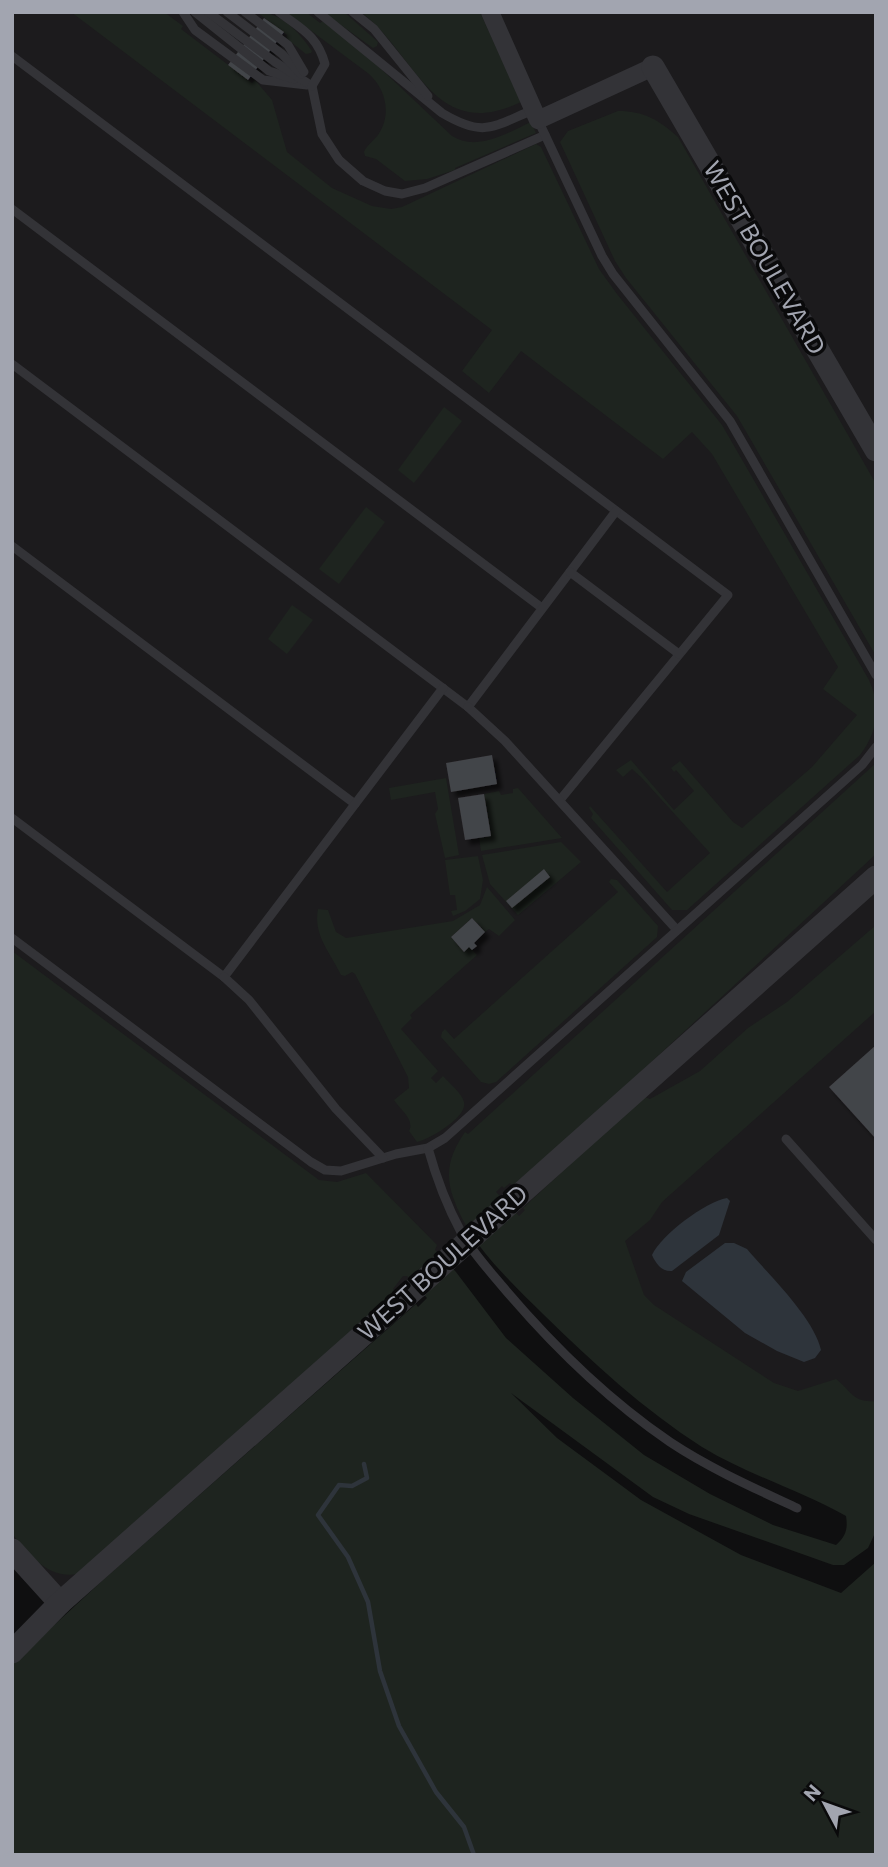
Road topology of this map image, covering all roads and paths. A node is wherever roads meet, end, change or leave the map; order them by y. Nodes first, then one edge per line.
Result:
1 (183, 12) edge
2 (195, 12) edge
3 (208, 12) edge
4 (227, 12) edge
5 (245, 12) edge
6 (279, 12) edge
7 (318, 12) edge
8 (353, 12) edge
9 (490, 12) edge
10 (12, 56) edge
11 (653, 66) joint
12 (312, 86) junction
13 (442, 113) junction
14 (539, 121) junction
15 (12, 209) edge
16 (12, 364) edge
17 (876, 450) edge
18 (616, 511) junction
19 (12, 546) edge
20 (570, 572) junction
21 (542, 608) junction
22 (679, 654) junction
23 (876, 675) edge
24 (443, 688) junction
25 (468, 707) junction
26 (876, 747) edge
27 (560, 800) junction
28 (355, 804) junction
29 (12, 818) edge
30 (876, 877) edge
31 (677, 930) junction
32 (12, 938) edge
33 (224, 977) junction
34 (786, 1139) dead end
35 (428, 1148) junction
36 (383, 1158) junction
37 (876, 1240) edge
38 (797, 1508) dead end
39 (12, 1550) edge
40 (60, 1603) junction
41 (12, 1652) edge

1 - 12 lane
2 - 12 lane
3 - 12 lane
4 - 12 lane
5 - 12 lane
6 - 12 lane
7 - 13 lane
8 - 13 lane
9 - 14 street
10 - 18 lane
11 - 14 street
11 - 17 street, WEST BOULEVARD
12 - 14 lane
13 - 14 lane
14 - 23 lane
15 - 21 lane
16 - 24 lane
18 - 20 lane
18 - 22 lane
19 - 28 lane
20 - 21 lane
20 - 22 lane
21 - 25 lane
22 - 27 lane
24 - 25 lane
24 - 28 lane
25 - 27 lane
26 - 31 lane
27 - 31 lane
28 - 33 lane
29 - 33 lane
30 - 40 street, WEST BOULEVARD, bridge
31 - 35 lane
32 - 36 lane
33 - 36 lane
34 - 37 lane
35 - 36 lane
35 - 38 lane
39 - 40 street
40 - 41 street, WEST BOULEVARD

